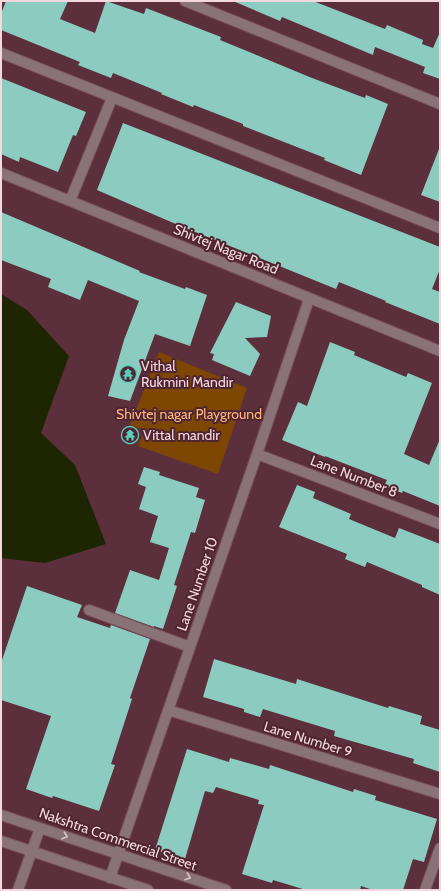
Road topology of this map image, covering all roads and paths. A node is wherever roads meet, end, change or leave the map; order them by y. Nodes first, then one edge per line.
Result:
1 (185, 1) edge
2 (1, 53) edge
3 (112, 98) junction
4 (440, 104) edge
5 (1, 173) edge
6 (70, 201) junction
7 (440, 228) edge
8 (309, 299) junction
9 (440, 351) edge
10 (257, 454) junction
11 (440, 524) edge
12 (89, 610) dead end
13 (190, 647) junction
14 (168, 710) junction
15 (440, 794) edge
16 (1, 814) edge
17 (40, 828) junction
18 (1, 841) edge
19 (440, 848) edge
20 (31, 851) junction
21 (118, 854) junction
22 (110, 878) junction
23 (18, 890) edge
24 (148, 890) edge
25 (226, 890) edge
26 (426, 890) edge

1 - 4 street
2 - 3 street
3 - 6 street
3 - 7 street
5 - 6 street, Shivtej Nagar Road
6 - 8 street, Shivtej Nagar Road
8 - 9 street, Shivtej Nagar Road
8 - 10 street, Lane Number 10
10 - 11 street, Lane Number 8
10 - 13 street, Lane Number 10
12 - 13 street
13 - 14 street, Lane Number 10
14 - 15 street, Lane Number 9
14 - 21 street, Lane Number 10
16 - 17 street, Nakshtra Commercial Street
17 - 20 street
17 -> 21 street, Nakshtra Commercial Street
18 - 20 street
19 - 26 street
20 - 22 street
20 - 23 street
21 - 22 street, Lane Number 10
21 -> 25 street, Nakshtra Commercial Street
22 - 24 street

